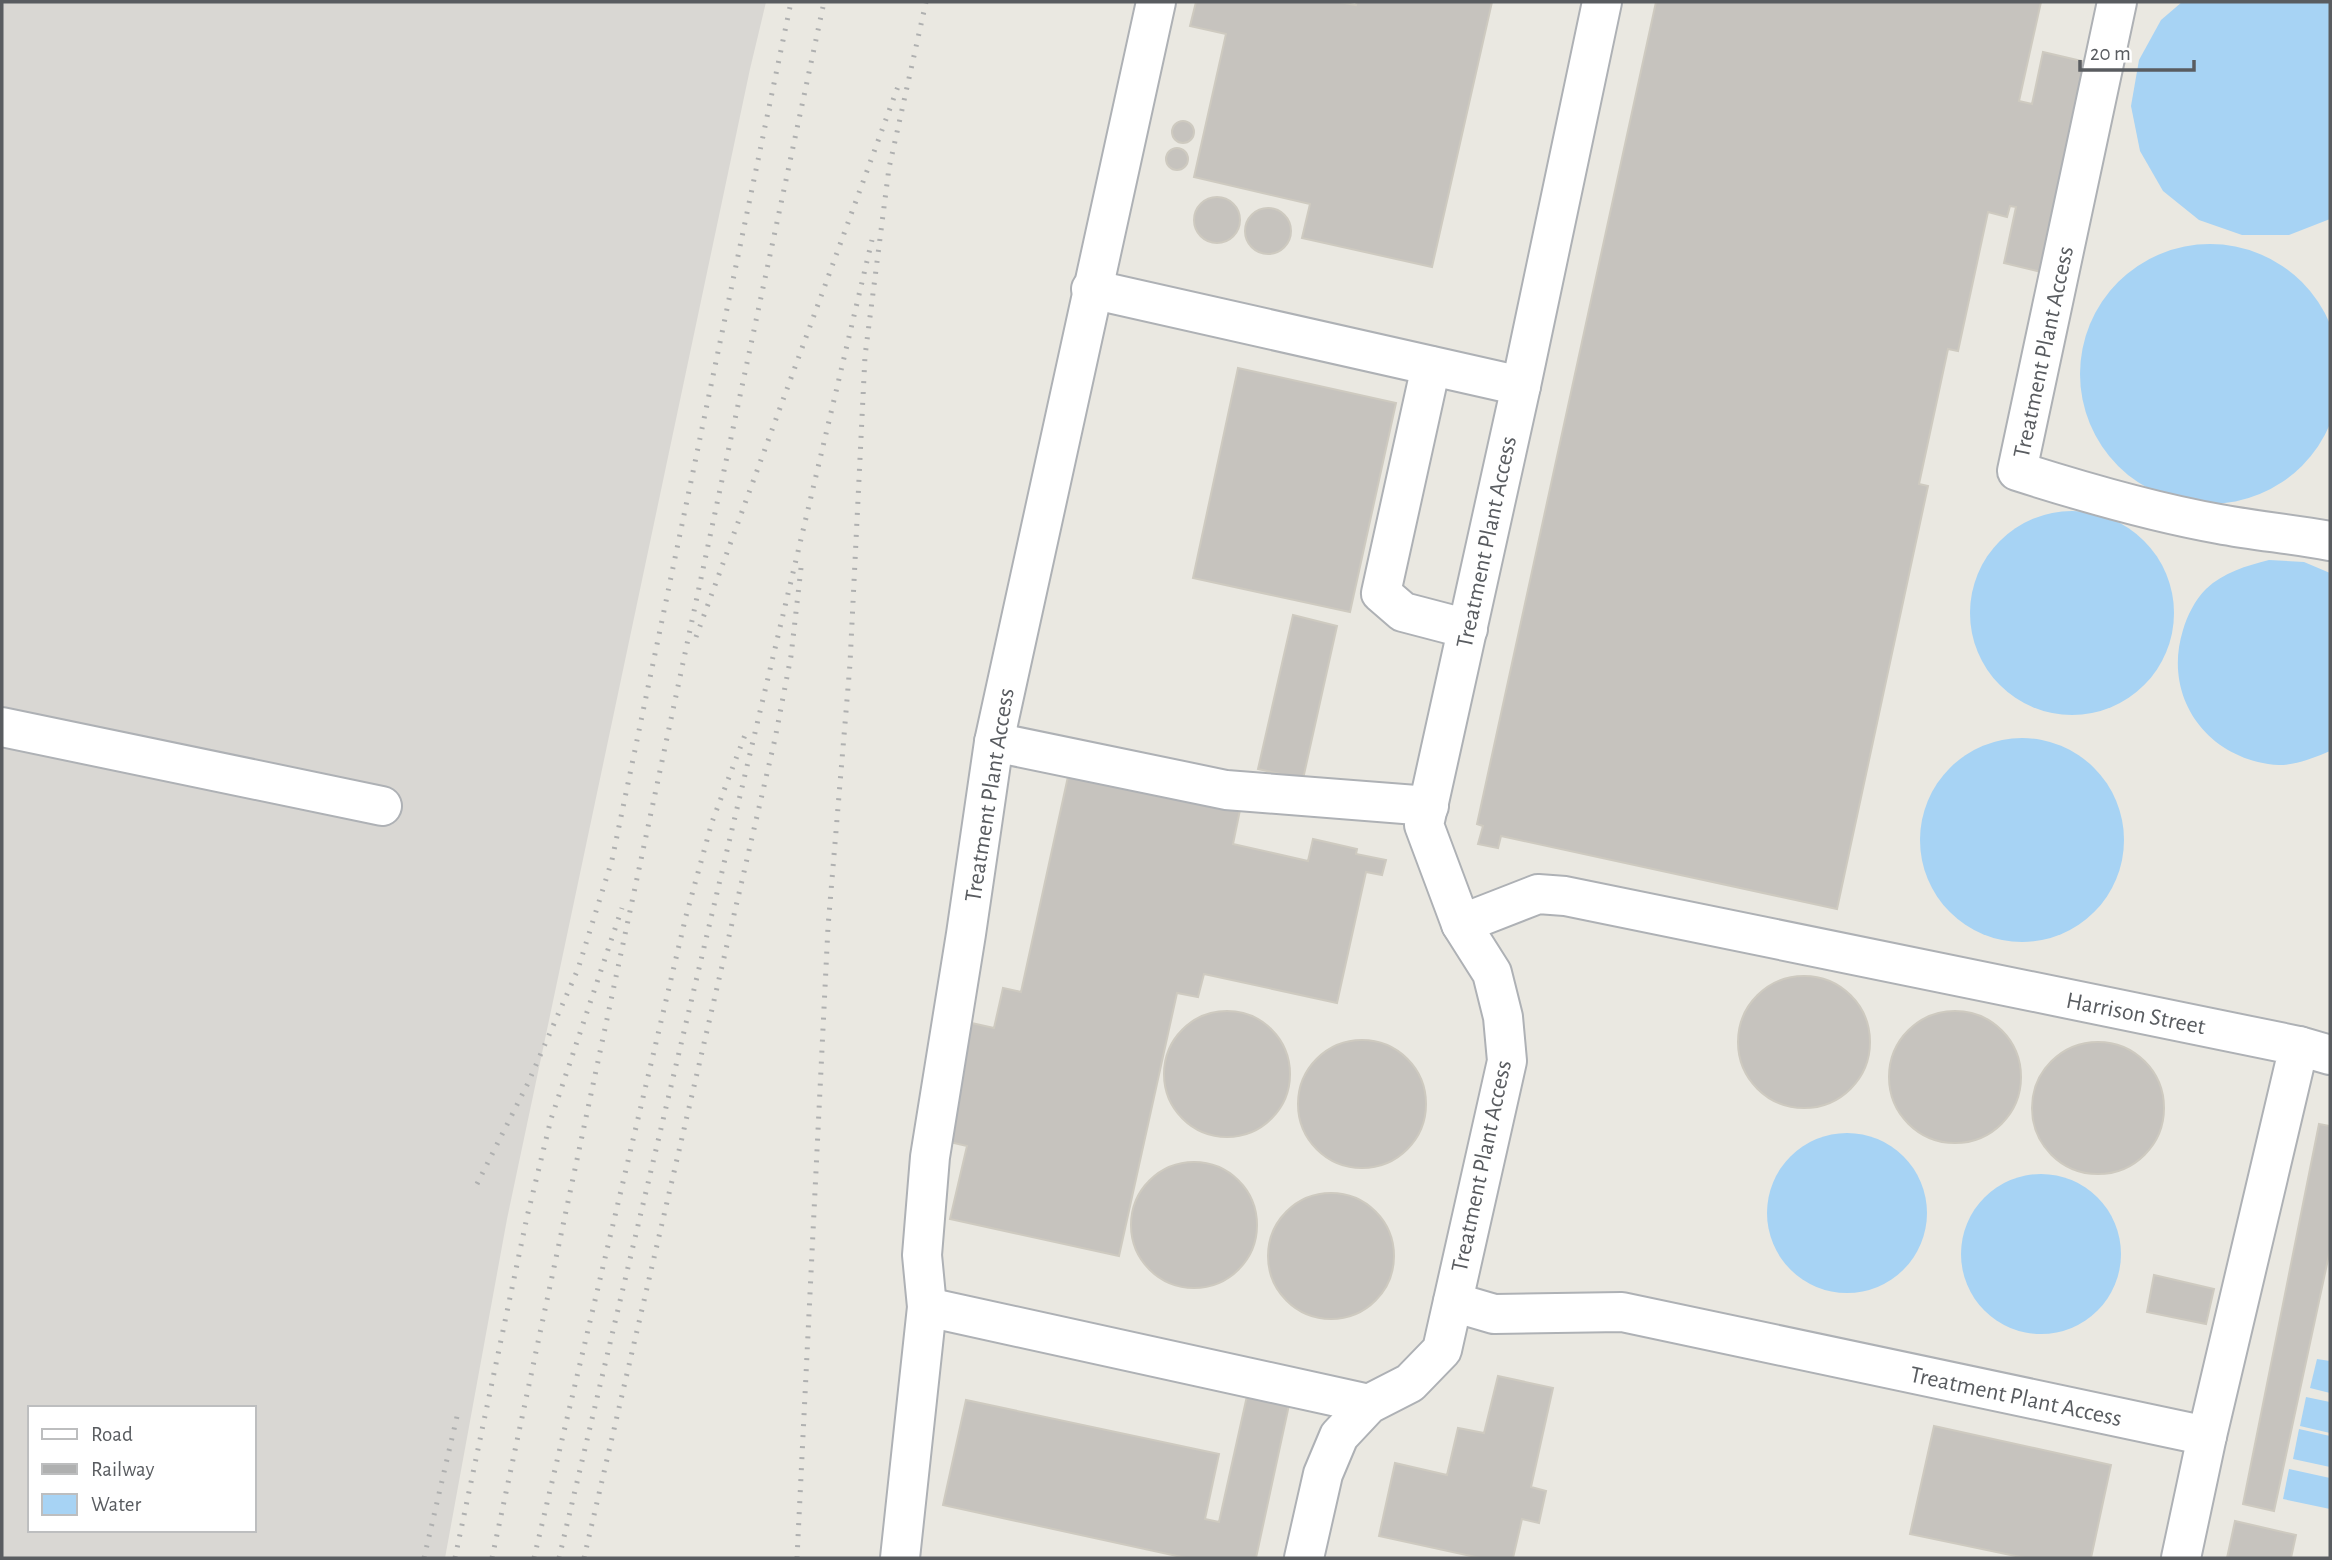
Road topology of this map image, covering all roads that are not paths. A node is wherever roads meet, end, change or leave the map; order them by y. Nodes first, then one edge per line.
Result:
1 (1156, 2) edge
2 (1601, 2) edge
3 (2118, 2) edge
4 (1091, 289) junction
5 (1431, 366) junction
6 (1521, 386) junction
7 (2330, 541) edge
8 (1468, 629) junction
9 (2, 727) edge
10 (994, 742) junction
11 (382, 806) dead end
12 (1429, 806) junction
13 (1461, 924) junction
14 (2315, 1051) edge
15 (1453, 1302) junction
16 (927, 1307) junction
17 (1369, 1404) junction
18 (2207, 1436) junction
19 (900, 1558) edge
20 (1304, 1558) edge
21 (2181, 1558) edge

1 - 4 lane, Treatment Plant Access
2 - 6 lane, Treatment Plant Access
3 - 7 lane, Treatment Plant Access
4 - 5 lane
4 - 10 lane, Treatment Plant Access
5 - 6 lane
5 - 8 lane
6 - 8 lane, Treatment Plant Access
8 - 12 lane, Treatment Plant Access
9 - 11 lane
10 - 12 lane
10 - 16 lane, Treatment Plant Access
12 - 13 lane, Treatment Plant Access
13 - 14 lane, Harrison Street
13 - 15 lane, Treatment Plant Access
14 - 18 lane, Harrison Street
15 - 17 lane, Treatment Plant Access
15 - 18 lane, Treatment Plant Access
16 - 17 lane
16 - 19 lane, Treatment Plant Access
17 - 20 lane, Treatment Plant Access
18 - 21 lane, Harrison Street

